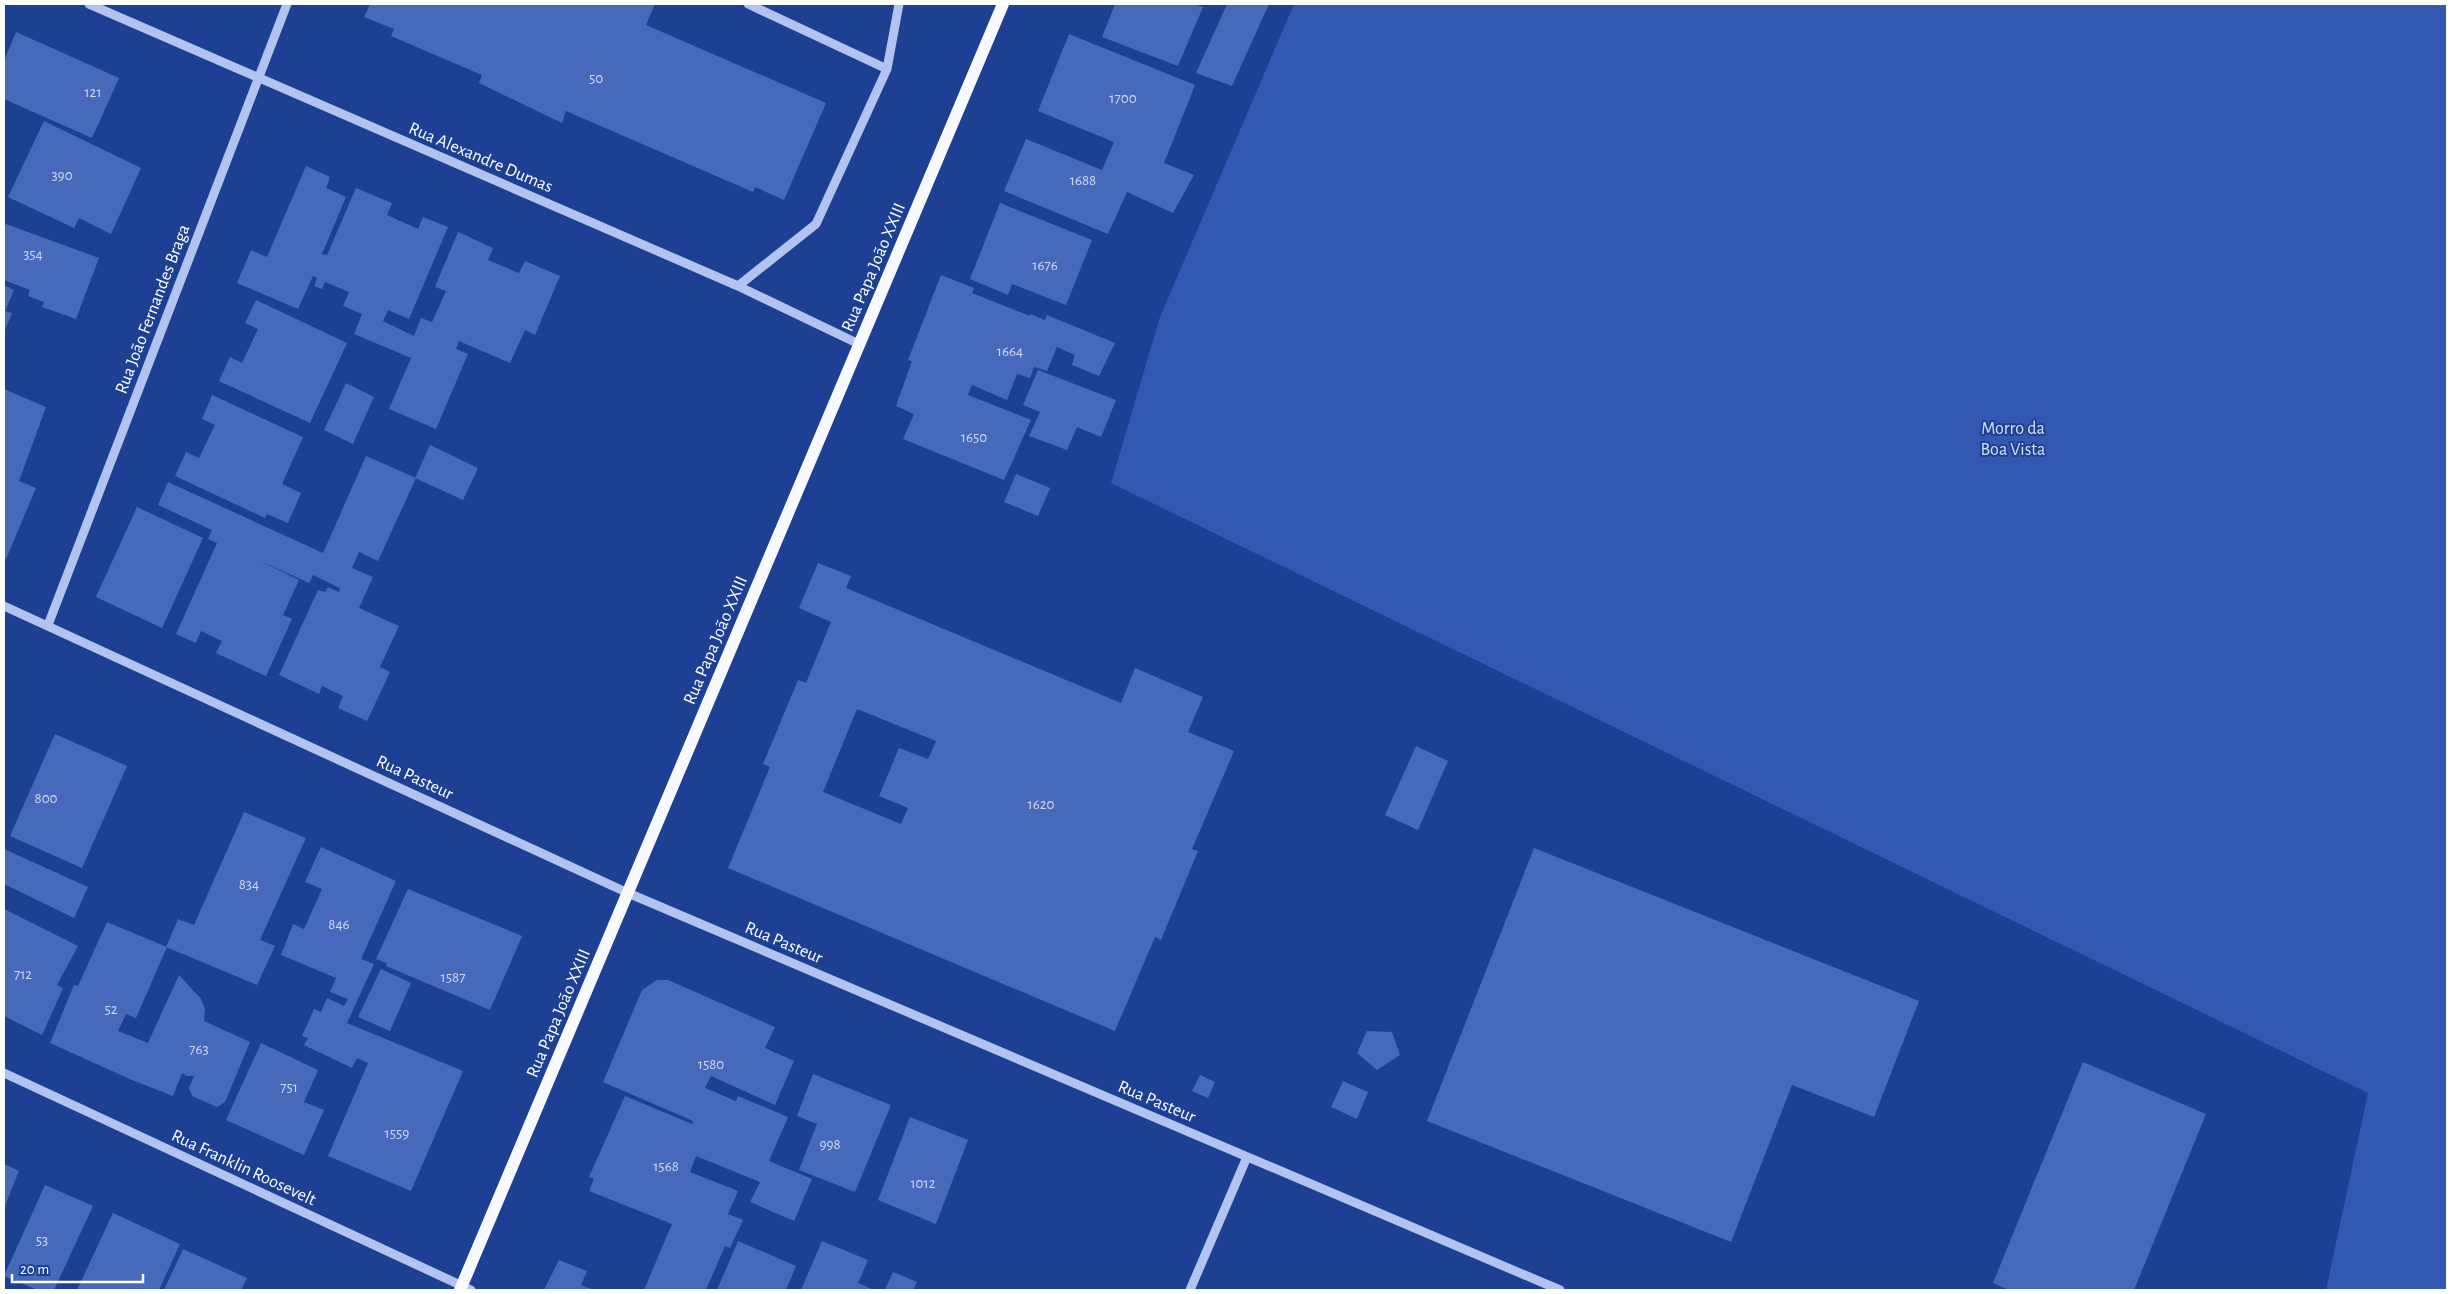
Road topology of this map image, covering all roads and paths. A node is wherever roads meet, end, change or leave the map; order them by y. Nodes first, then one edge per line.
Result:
1 (89, 4) edge
2 (287, 4) edge
3 (748, 4) edge
4 (899, 4) edge
5 (1003, 4) edge
6 (887, 70) junction
7 (258, 78) junction
8 (738, 286) junction
9 (859, 344) junction
10 (4, 606) edge
11 (48, 625) junction
12 (628, 893) junction
13 (4, 1073) edge
14 (1247, 1158) junction
15 (464, 1289) edge
16 (1190, 1290) edge
17 (1560, 1290) edge

1 - 7 street, Rua Alexandre Dumas
2 - 7 street, Rua João Fernandes Braga
3 - 6 street
4 - 6 street
5 - 9 main road, Rua Papa João XXIII
6 - 8 street
7 - 8 street, Rua Alexandre Dumas
7 - 11 street, Rua João Fernandes Braga
8 - 9 street, Rua Alexandre Dumas
9 - 12 main road, Rua Papa João XXIII
10 - 11 street, Rua Pasteur
11 - 12 street, Rua Pasteur
12 - 14 street, Rua Pasteur
12 - 15 main road, Rua Papa João XXIII
13 - 15 street, Rua Franklin Roosevelt
14 - 16 street
14 - 17 street, Rua Pasteur

